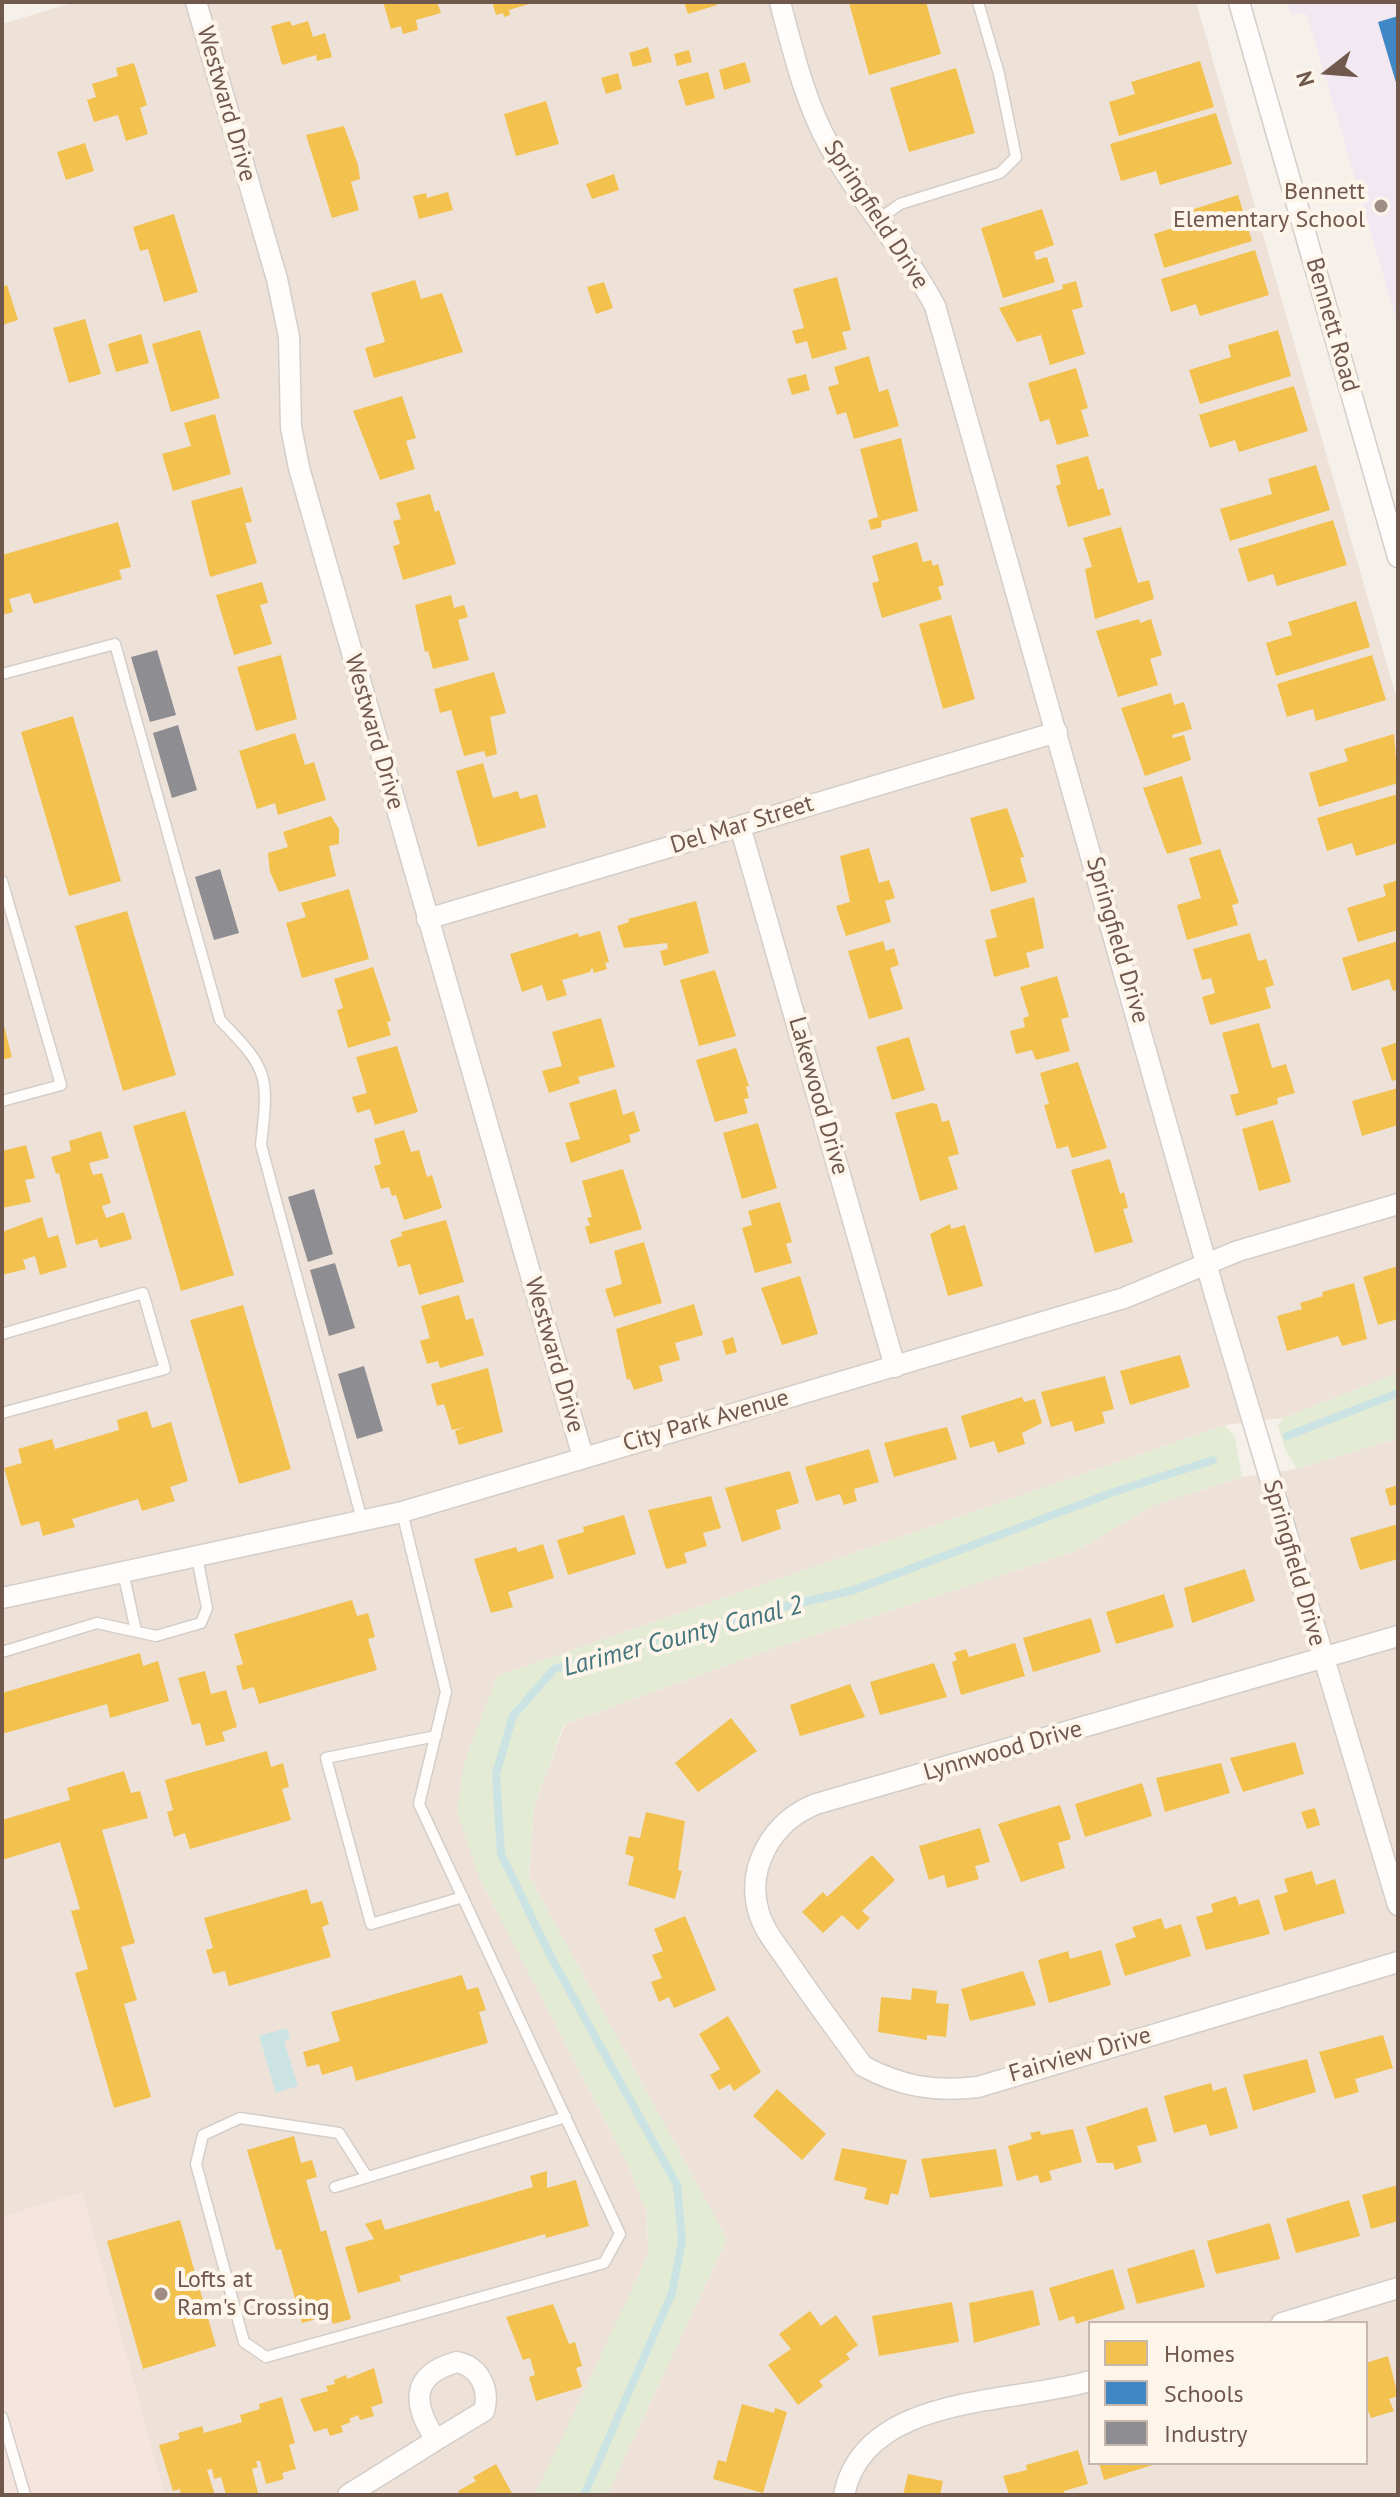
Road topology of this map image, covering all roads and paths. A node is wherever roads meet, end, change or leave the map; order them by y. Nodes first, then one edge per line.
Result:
1 (196, 2) edge
2 (780, 2) edge
3 (978, 2) edge
4 (1239, 2) edge
5 (878, 220) junction
6 (1398, 557) edge
7 (2, 674) edge
8 (1057, 732) junction
9 (740, 826) junction
10 (2, 881) edge
11 (427, 919) junction
12 (2, 1101) edge
13 (1398, 1204) edge
14 (1207, 1264) junction
15 (2, 1334) edge
16 (895, 1367) junction
17 (2, 1413) edge
18 (583, 1457) junction
19 (402, 1512) junction
20 (362, 1520) junction
21 (197, 1557) junction
22 (123, 1572) junction
23 (2, 1598) edge
24 (136, 1631) junction
25 (1398, 1636) edge
26 (2, 1652) edge
27 (1323, 1659) junction
28 (436, 1736) junction
29 (463, 1897) junction
30 (1398, 1905) edge
31 (1398, 1962) edge
32 (802, 1982) joint
33 (566, 2117) junction
34 (367, 2177) junction
35 (335, 2187) dead end
36 (1398, 2288) edge
37 (1289, 2321) edge
38 (1088, 2381) edge
39 (2, 2417) edge
40 (436, 2440) dead end
41 (25, 2495) edge
42 (348, 2495) edge
43 (844, 2495) edge

1 - 11 street, Westward Drive
2 - 5 street, Springfield Drive
3 - 5 lane
4 - 6 street, Bennett Road
5 - 8 street, Springfield Drive
7 - 20 lane
8 - 9 street, Del Mar Street
8 - 14 street, Springfield Drive
9 - 11 street, Del Mar Street
9 - 16 street, Lakewood Drive
10 - 12 lane
11 - 18 street, Westward Drive
13 - 14 street, City Park Avenue
14 - 16 street, City Park Avenue
14 - 27 street, Springfield Drive
15 - 17 lane
16 - 18 street, City Park Avenue
18 - 19 street, City Park Avenue
19 - 20 street, City Park Avenue
19 - 28 lane
20 - 21 street, City Park Avenue
21 - 22 street, City Park Avenue
21 - 24 lane
22 - 23 street, City Park Avenue
22 - 24 lane
24 - 26 lane
25 - 27 street, Lynnwood Drive
27 - 30 street, Springfield Drive
27 - 32 street, Lynnwood Drive
28 - 29 lane
28 - 29 lane
29 - 33 lane
31 - 32 street, Fairview Drive
33 - 34 lane
33 - 34 lane
34 - 35 lane
36 - 37 street
38 - 43 street
39 - 41 lane
40 - 42 street

